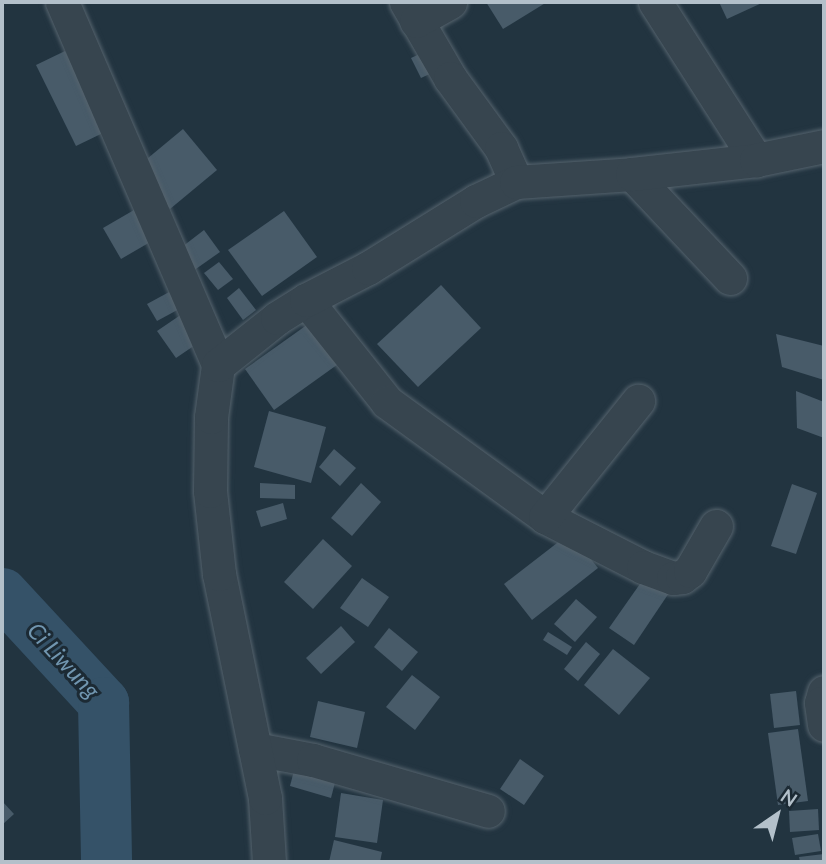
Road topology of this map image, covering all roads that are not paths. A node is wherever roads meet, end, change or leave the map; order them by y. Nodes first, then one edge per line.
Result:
1 (62, 2) edge
2 (450, 2) edge
3 (655, 2) edge
4 (411, 12) edge
5 (822, 149) edge
6 (756, 160) junction
7 (632, 174) junction
8 (516, 182) junction
9 (730, 278) dead end
10 (306, 300) junction
11 (218, 365) junction
12 (638, 401) dead end
13 (545, 517) junction
14 (716, 526) dead end
15 (824, 692) edge
16 (824, 725) edge
17 (255, 749) junction
18 (488, 811) dead end
19 (269, 862) edge

1 - 11 street
2 - 4 street
3 - 6 street
4 - 8 street
5 - 6 street
6 - 7 street
7 - 8 street
7 - 9 street
8 - 10 street
10 - 11 street
10 - 13 street
11 - 17 street
12 - 13 street
13 - 14 street
15 - 16 street
17 - 18 street
17 - 19 street

